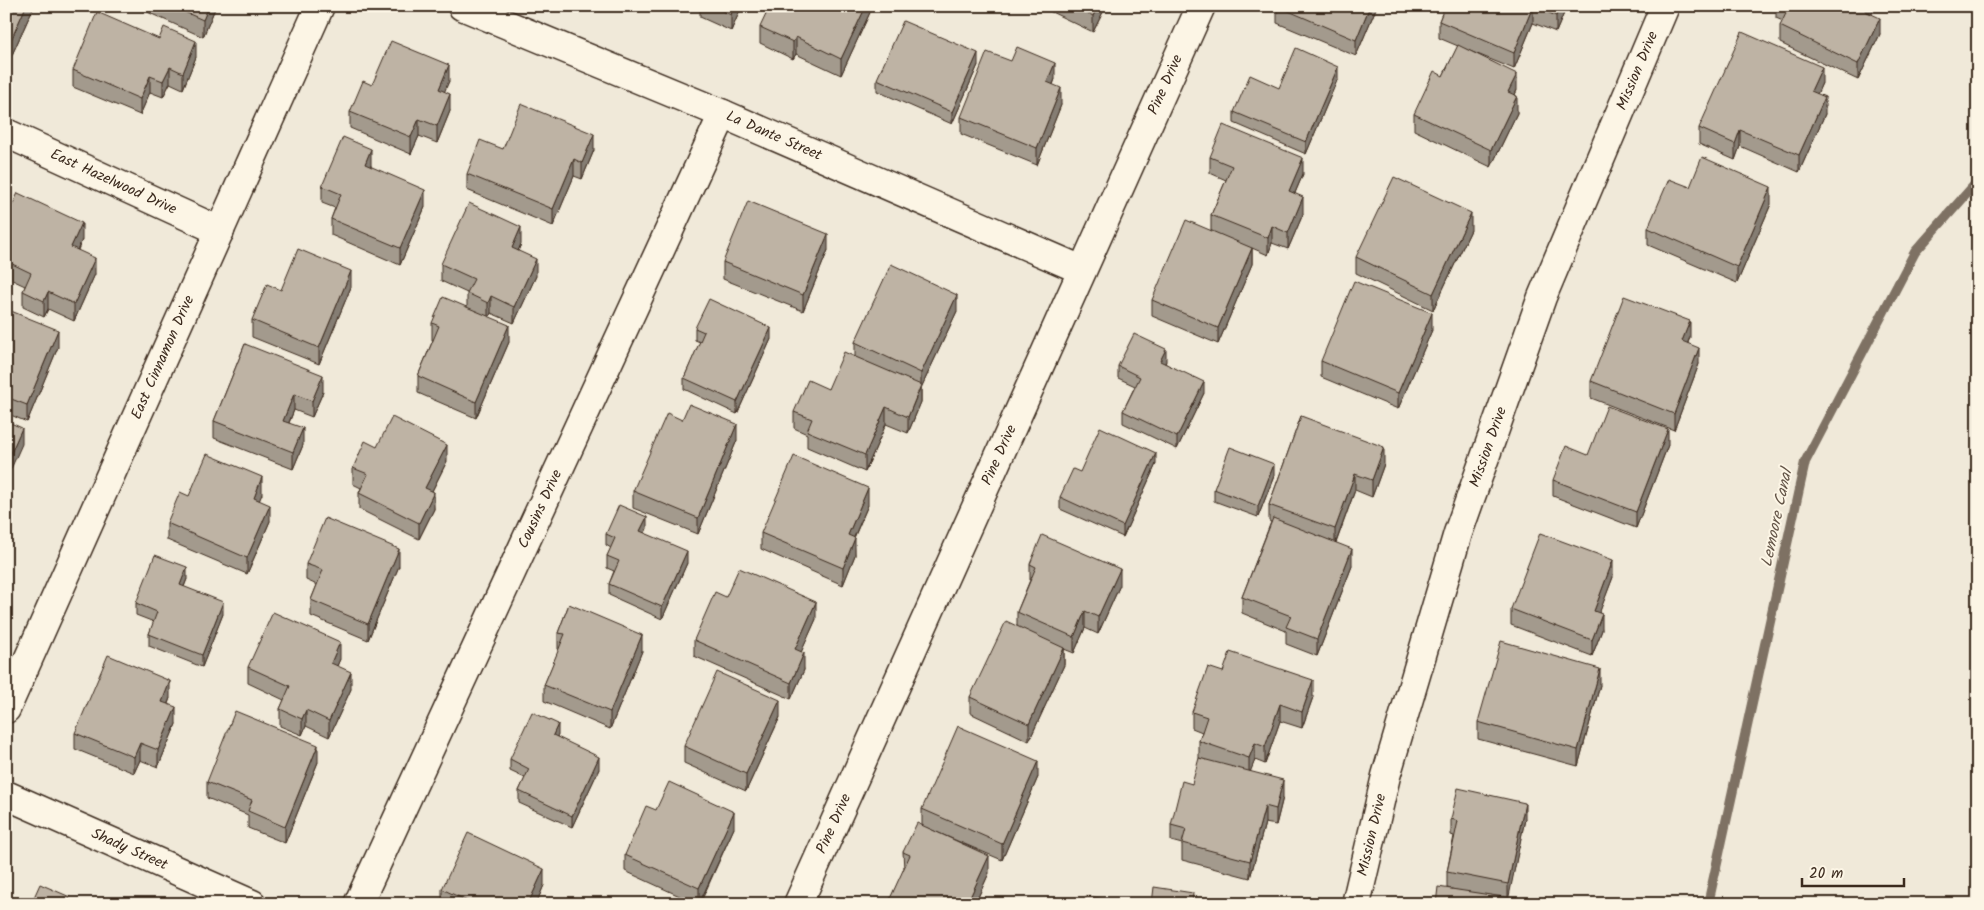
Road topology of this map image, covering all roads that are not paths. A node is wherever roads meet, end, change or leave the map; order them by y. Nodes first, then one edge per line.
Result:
1 (320, 6) edge
2 (462, 6) edge
3 (1201, 6) edge
4 (1665, 6) edge
5 (723, 114) junction
6 (6, 133) edge
7 (220, 231) junction
8 (1082, 270) junction
9 (6, 709) edge
10 (6, 795) edge
11 (252, 904) edge
12 (358, 904) edge
13 (798, 904) edge
14 (1356, 904) edge

1 - 7 street, East Cinnamon Drive
2 - 5 street, La Dante Street
3 - 8 street, Pine Drive
4 - 14 street, Mission Drive
5 - 8 street, La Dante Street
5 - 12 street, Cousins Drive
6 - 7 street, East Hazelwood Drive
7 - 9 street, East Cinnamon Drive
8 - 13 street, Pine Drive
10 - 11 street, Shady Street

